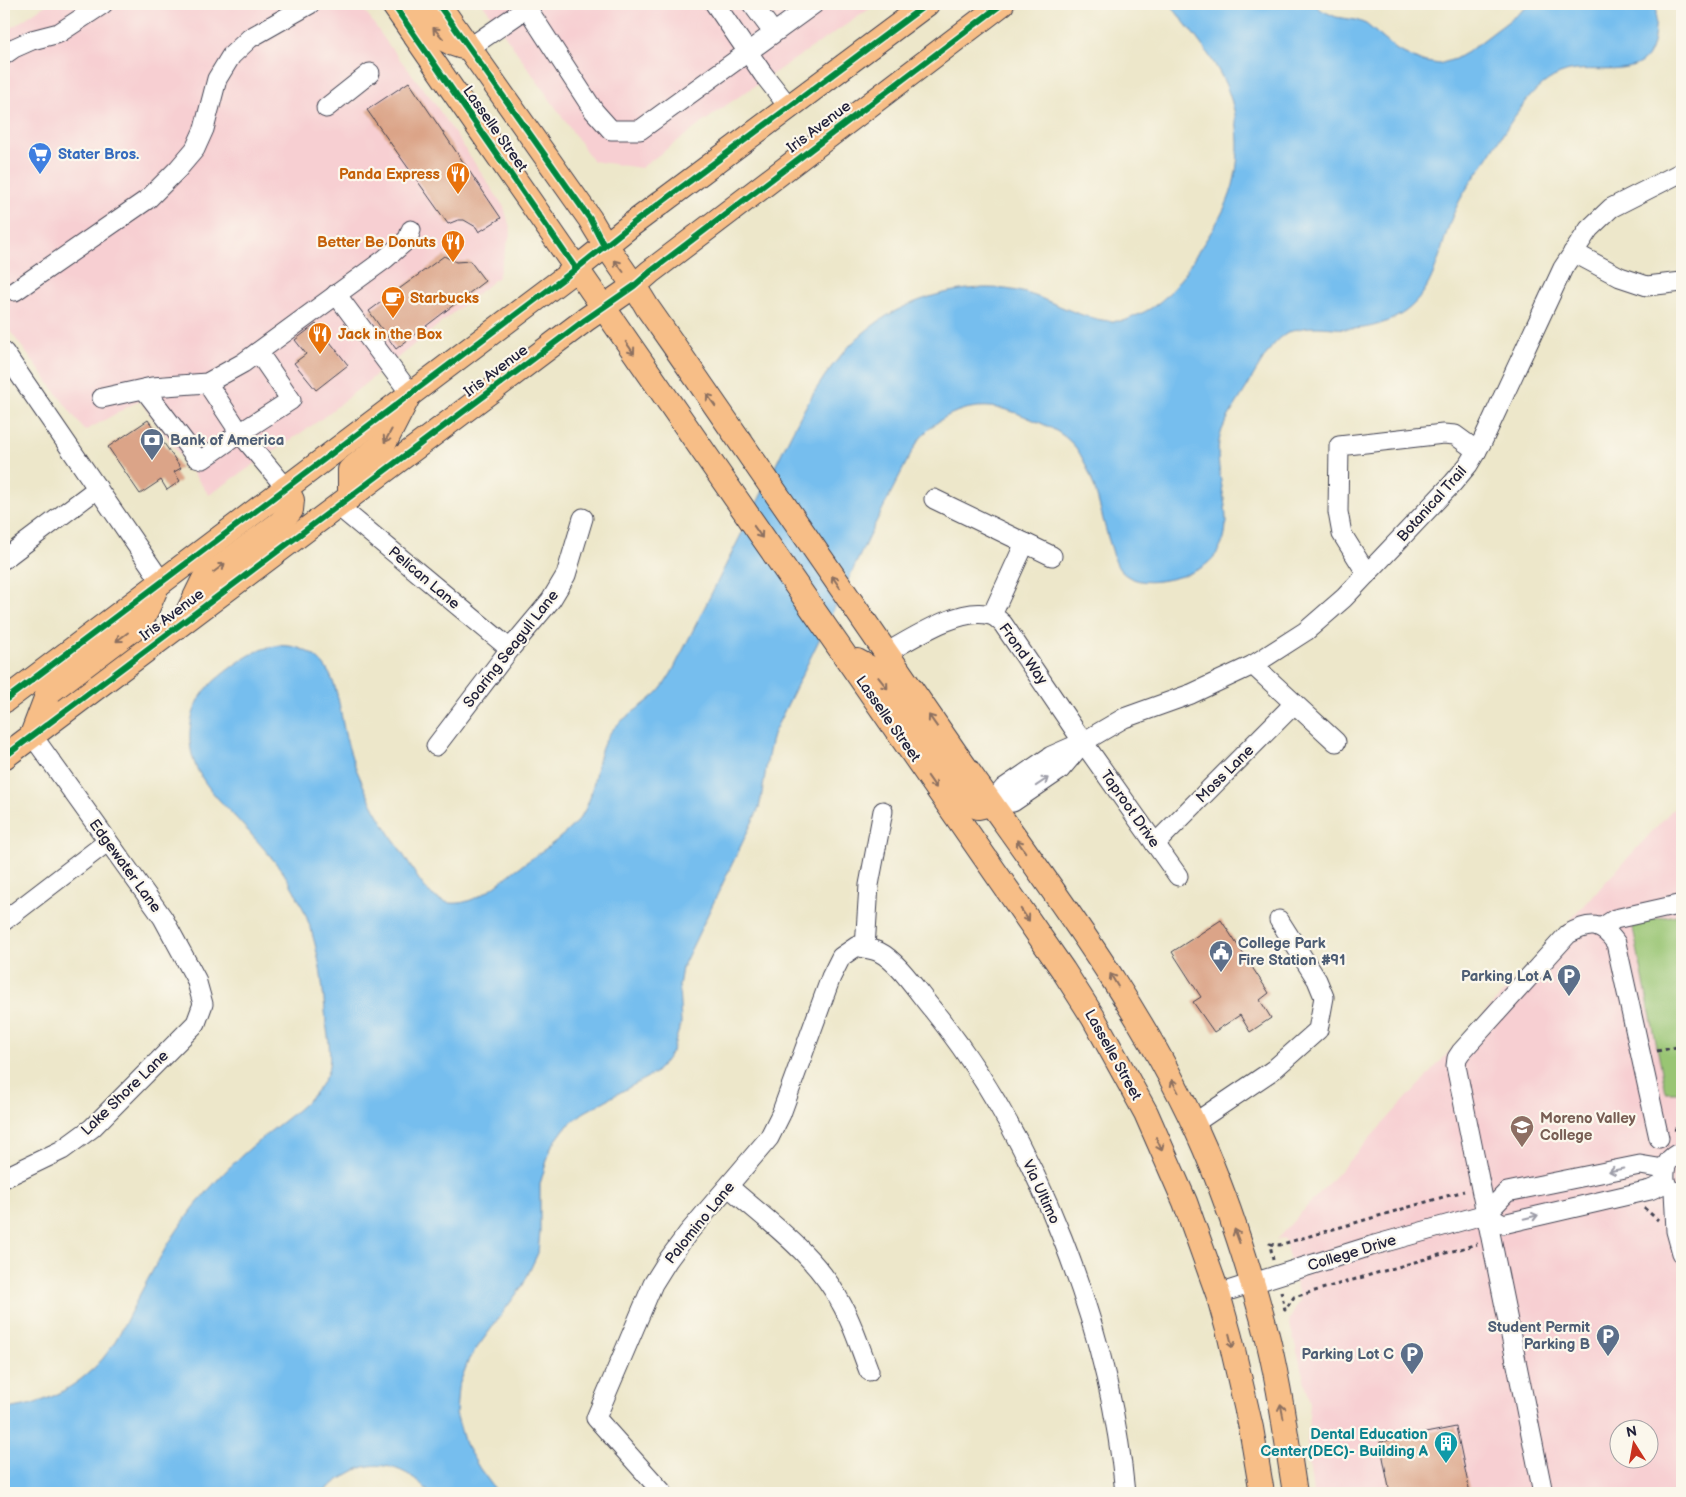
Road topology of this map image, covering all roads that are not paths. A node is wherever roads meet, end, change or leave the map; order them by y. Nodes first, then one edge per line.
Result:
1 (103, 4) edge
2 (310, 4) edge
3 (392, 4) edge
4 (416, 4) edge
5 (438, 4) edge
6 (715, 4) edge
7 (752, 4) edge
8 (814, 4) edge
9 (927, 4) edge
10 (1002, 4) edge
11 (528, 5) edge
12 (773, 32) junction
13 (469, 48) junction
14 (747, 51) junction
15 (4, 55) edge
16 (370, 74) dead end
17 (789, 107) junction
18 (326, 108) dead end
19 (1682, 172) edge
20 (411, 230) dead end
21 (604, 246) junction
22 (1573, 252) junction
23 (576, 269) junction
24 (1682, 282) edge
25 (634, 286) junction
26 (15, 291) dead end
27 (336, 294) junction
28 (604, 307) junction
29 (4, 352) edge
30 (258, 352) junction
31 (11, 378) edge
32 (207, 383) junction
33 (144, 389) junction
34 (410, 393) junction
35 (102, 398) dead end
36 (240, 433) junction
37 (1477, 451) junction
38 (98, 488) junction
39 (286, 488) junction
40 (934, 499) dead end
41 (344, 501) junction
42 (583, 518) dead end
43 (1025, 544) junction
44 (1052, 556) dead end
45 (4, 559) edge
46 (1367, 574) junction
47 (159, 583) junction
48 (992, 615) junction
49 (183, 622) junction
50 (510, 649) junction
51 (886, 654) junction
52 (844, 656) junction
53 (1253, 665) junction
54 (4, 700) edge
55 (1294, 704) junction
56 (32, 735) junction
57 (1083, 742) junction
58 (1336, 742) dead end
59 (436, 746) dead end
60 (4, 757) edge
61 (991, 804) junction
62 (883, 811) dead end
63 (107, 842) junction
64 (1155, 844) junction
65 (1178, 876) dead end
66 (1682, 904) edge
67 (1279, 920) dead end
68 (4, 921) edge
69 (1602, 928) junction
70 (861, 947) junction
71 (203, 1004) joint
72 (1193, 1124) junction
73 (1659, 1138) dead end
74 (1682, 1152) edge
75 (4, 1178) edge
76 (1672, 1184) edge
77 (729, 1187) junction
78 (1486, 1214) junction
79 (1682, 1254) edge
80 (1252, 1283) junction
81 (1218, 1294) junction
82 (869, 1371) dead end
83 (663, 1493) edge
84 (1126, 1493) edge
85 (1262, 1493) edge
86 (1295, 1493) edge
87 (1543, 1493) edge

1 - 15 street
2 - 26 street
3 - 23 main road, Lasselle Street
13 -> 4 main road
5 - 13 main road, Lasselle Street
6 - 14 street
7 - 12 street
8 - 12 street
9 - 17 main road
10 - 25 main road, Iris Avenue
11 - 13 street
11 - 14 street
12 - 14 street
13 - 21 main road, Lasselle Street
14 - 17 street
16 - 18 street
17 - 21 main road
19 - 22 street, Botanical Trail
20 - 27 street
21 - 23 main road
25 -> 21 main road, Lasselle Street
22 - 24 street
22 - 37 street, Botanical Trail
23 - 28 main road, Lasselle Street
23 - 34 main road
25 - 28 main road, Iris Avenue
51 -> 25 main road, Lasselle Street
27 - 30 street
27 - 34 street
28 - 41 main road, Iris Avenue
28 -> 52 main road, Lasselle Street
29 - 31 street
30 - 32 street
30 - 36 street
31 - 38 street
32 - 33 street
32 - 36 street
33 - 35 street
33 - 36 street
34 - 39 main road
34 -> 41 main road
36 - 39 street
37 - 46 street, Botanical Trail
37 - 46 street
38 - 45 street
38 - 47 street
39 - 47 main road
49 -> 39 main road
40 - 43 street
41 - 49 main road, Iris Avenue
41 - 50 street, Pelican Lane
42 - 50 street, Soaring Seagull Lane
43 - 44 street
43 - 48 street
46 - 53 street, Botanical Trail
47 - 54 main road
47 -> 56 main road
48 - 51 street, Frond Way
48 - 57 street, Frond Way
49 - 56 main road, Iris Avenue
50 - 59 street, Soaring Seagull Lane
61 -> 51 main road, Lasselle Street
52 -> 61 main road
52 -> 81 main road, Lasselle Street
53 - 55 street
53 - 57 street, Botanical Trail
55 - 58 street
55 - 64 street, Moss Lane
56 - 60 main road, Iris Avenue
56 - 63 street, Edgewater Lane
57 - 61 street, Botanical Trail
57 - 64 street, Taproot Drive
72 -> 61 main road, Lasselle Street
62 - 70 street
63 - 68 street
63 - 71 street, Edgewater Lane
64 - 65 street, Taproot Drive
66 - 69 street
67 - 72 street
69 - 73 street
69 - 78 street
70 - 77 street, Palomino Lane
70 - 84 street, Via Ultimo
71 - 75 street, Lake Shore Lane
80 -> 72 main road, Lasselle Street
74 - 76 street
78 -> 76 street
76 -> 78 street
76 - 79 street
77 - 82 street
77 - 83 street, Palomino Lane
78 - 80 street, College Drive
78 - 87 street
80 - 81 street, College Drive
86 -> 80 main road, Lasselle Street
81 -> 85 main road, Lasselle Street

